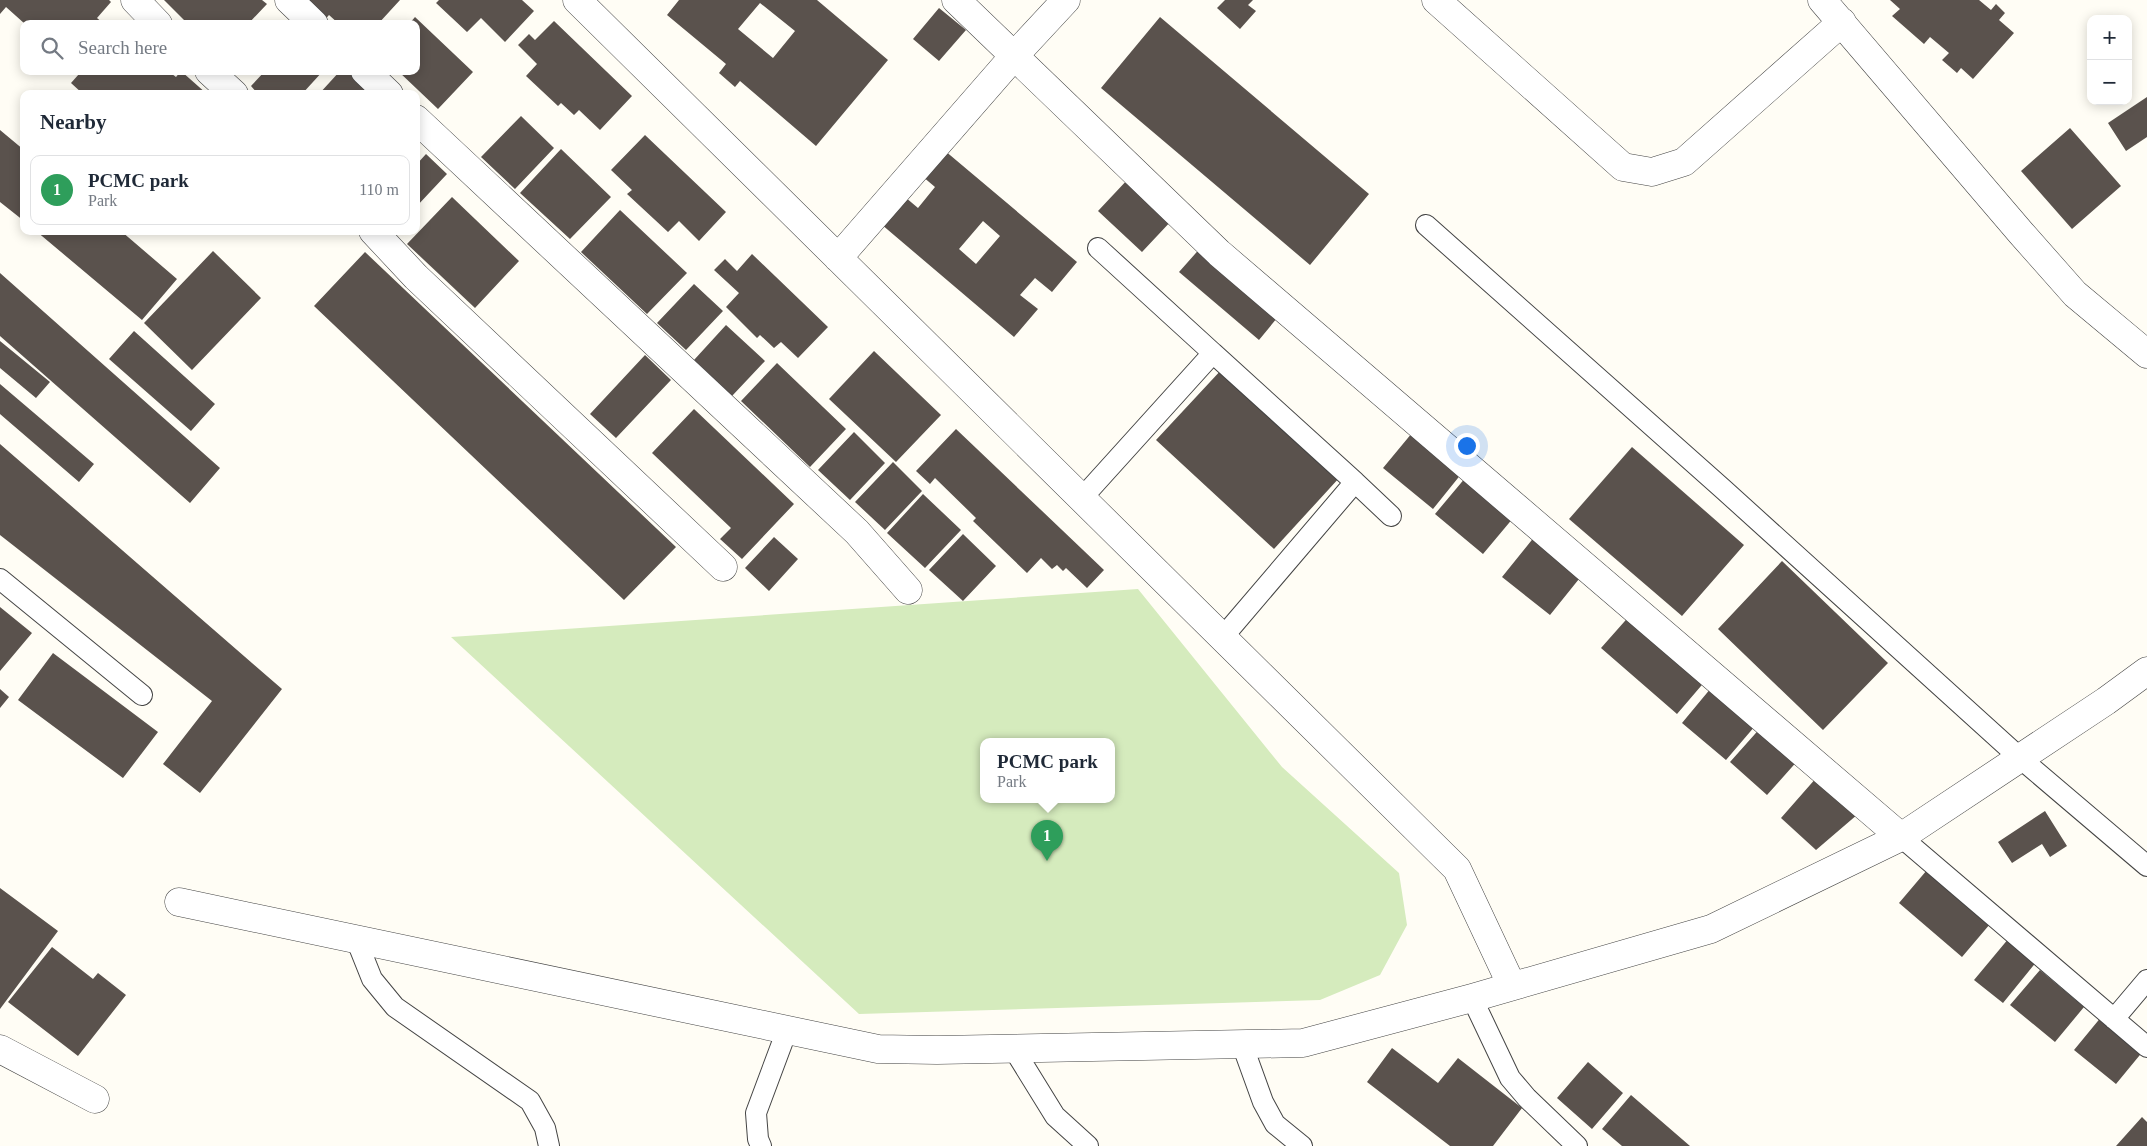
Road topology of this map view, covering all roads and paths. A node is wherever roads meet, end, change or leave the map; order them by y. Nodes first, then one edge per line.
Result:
1 (135, 0) edge
2 (289, 0) edge
3 (577, 0) edge
4 (956, 0) edge
5 (1066, 0) edge
6 (1436, 0) edge
7 (1822, 0) edge
8 (154, 20) edge
9 (310, 20) edge
10 (1842, 22) junction
11 (1014, 56) junction
12 (213, 75) edge
13 (369, 75) edge
14 (230, 90) edge
15 (385, 90) edge
16 (420, 124) edge
17 (1426, 225) dead end
18 (377, 235) edge
19 (1098, 248) dead end
20 (838, 258) junction
21 (1213, 353) junction
22 (2147, 354) edge
23 (1355, 482) junction
24 (1082, 498) junction
25 (1391, 516) dead end
26 (723, 567) dead end
27 (0, 579) edge
28 (908, 590) dead end
29 (1222, 638) junction
30 (2147, 670) edge
31 (142, 695) dead end
32 (2020, 758) junction
33 (1901, 837) junction
34 (2147, 866) edge
35 (179, 902) dead end
36 (356, 939) junction
37 (2147, 980) edge
38 (1512, 986) junction
39 (1472, 998) junction
40 (2114, 1019) junction
41 (787, 1030) junction
42 (1242, 1044) junction
43 (2147, 1047) edge
44 (1013, 1048) junction
45 (0, 1049) edge
46 (95, 1099) dead end
47 (549, 1146) edge
48 (762, 1146) edge
49 (1088, 1146) edge
50 (1302, 1146) edge
51 (1577, 1146) edge

1 - 8 street
2 - 9 street
3 - 20 street
4 - 11 street
5 - 11 street
6 - 10 street
7 - 10 street
10 - 22 street
11 - 20 street
11 - 33 street
12 - 14 street
13 - 15 street
16 - 28 street
17 - 32 lane
18 - 26 street
19 - 21 lane
20 - 24 street
21 - 23 lane
21 - 24 lane
23 - 25 lane
23 - 29 lane
24 - 29 street
27 - 31 lane
29 - 38 street
30 - 32 street
32 - 33 street
32 - 34 lane
33 - 38 street
33 - 40 lane
35 - 36 street
36 - 41 street
36 - 47 lane
37 - 40 lane
38 - 39 street
39 - 42 street
39 - 51 lane
40 - 43 lane
41 - 44 street
41 - 48 lane
42 - 44 street
42 - 50 lane
44 - 49 lane
45 - 46 street

